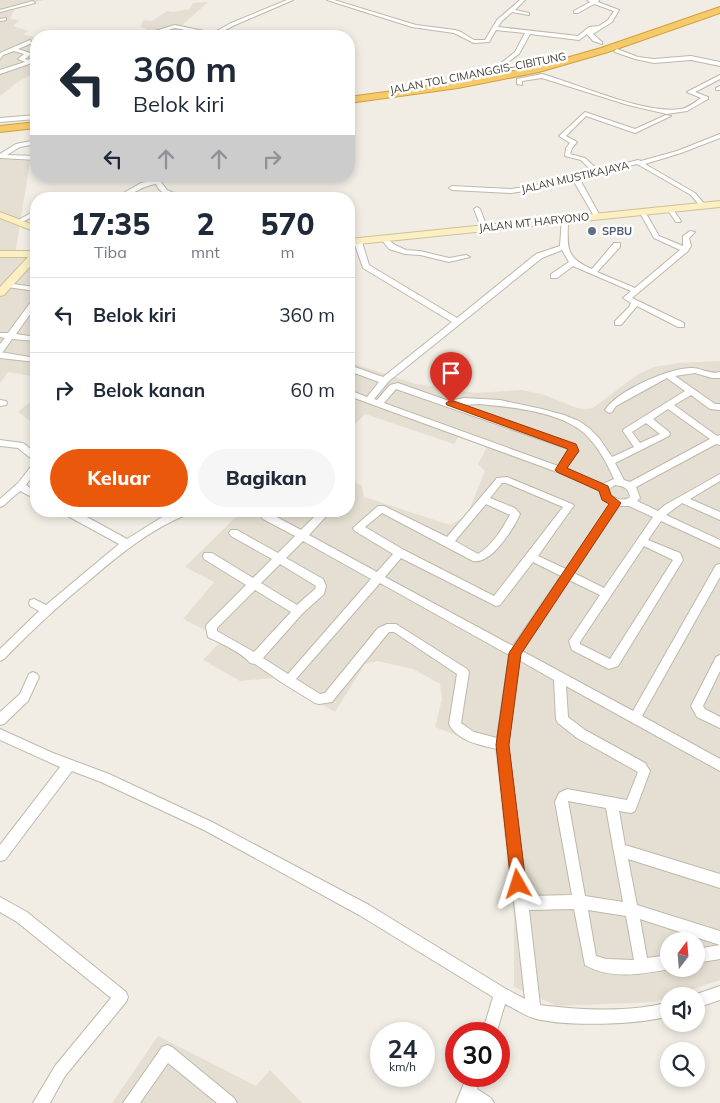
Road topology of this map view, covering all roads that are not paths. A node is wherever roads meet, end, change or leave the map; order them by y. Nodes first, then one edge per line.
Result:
1 (30, 0) edge
2 (291, 0) edge
3 (330, 0) edge
4 (524, 0) edge
5 (594, 0) edge
6 (24, 4) junction
7 (0, 5) edge
8 (720, 5) edge
9 (16, 6) junction
10 (511, 10) junction
11 (720, 10) edge
12 (0, 12) edge
13 (576, 12) dead end
14 (527, 14) dead end
15 (598, 27) junction
16 (495, 28) junction
17 (158, 30) dead end
18 (191, 30) edge
19 (222, 30) edge
20 (528, 33) junction
21 (30, 42) dead end
22 (600, 43) dead end
23 (23, 46) junction
24 (30, 48) edge
25 (14, 49) junction
26 (618, 50) dead end
27 (0, 55) edge
28 (29, 62) joint
29 (504, 63) dead end
30 (720, 64) edge
31 (2, 70) edge
32 (720, 78) edge
33 (520, 84) dead end
34 (355, 95) edge
35 (355, 99) edge
36 (668, 116) dead end
37 (30, 118) edge
38 (0, 120) edge
39 (30, 126) edge
40 (0, 128) edge
41 (30, 131) edge
42 (0, 134) edge
43 (720, 136) edge
44 (30, 143) edge
45 (1, 156) edge
46 (30, 158) edge
47 (639, 163) junction
48 (595, 171) junction
49 (575, 177) junction
50 (158, 182) joint
51 (452, 188) dead end
52 (129, 192) edge
53 (166, 192) edge
54 (720, 204) edge
55 (703, 206) junction
56 (477, 209) dead end
57 (670, 209) junction
58 (642, 211) junction
59 (0, 214) edge
60 (30, 215) edge
61 (597, 216) junction
62 (565, 218) junction
63 (678, 221) dead end
64 (18, 222) junction
65 (30, 227) edge
66 (484, 228) junction
67 (692, 232) dead end
68 (384, 239) junction
69 (355, 242) edge
70 (617, 245) dead end
71 (355, 246) edge
72 (564, 247) junction
73 (685, 249) junction
74 (30, 253) edge
75 (0, 254) edge
76 (30, 256) edge
77 (466, 258) dead end
78 (573, 264) junction
79 (593, 272) junction
80 (554, 276) dead end
81 (6, 283) edge
82 (30, 288) edge
83 (636, 291) junction
84 (634, 302) junction
85 (30, 309) edge
86 (24, 317) junction
87 (30, 318) edge
88 (457, 322) junction
89 (618, 323) dead end
90 (681, 325) dead end
91 (0, 335) edge
92 (10, 336) junction
93 (30, 338) edge
94 (0, 350) edge
95 (0, 355) edge
96 (30, 359) edge
97 (355, 370) edge
98 (668, 375) junction
99 (720, 375) edge
100 (387, 379) junction
101 (691, 391) junction
102 (355, 394) edge
103 (373, 401) junction
104 (451, 403) junction
105 (668, 405) junction
106 (720, 407) edge
107 (609, 410) dead end
108 (647, 419) junction
109 (719, 440) edge
110 (0, 444) edge
111 (639, 448) junction
112 (30, 453) edge
113 (610, 462) junction
114 (560, 470) junction
115 (30, 474) edge
116 (720, 478) edge
117 (620, 482) junction
118 (707, 484) junction
119 (21, 485) junction
120 (630, 486) junction
121 (604, 488) junction
122 (720, 488) edge
123 (30, 492) edge
124 (484, 499) junction
125 (682, 499) junction
126 (630, 502) junction
127 (616, 503) junction
128 (0, 504) edge
129 (659, 516) junction
130 (720, 516) edge
131 (78, 517) edge
132 (172, 517) edge
133 (268, 517) edge
134 (320, 517) edge
135 (234, 533) dead end
136 (302, 534) junction
137 (448, 542) junction
138 (642, 542) junction
139 (126, 543) junction
140 (720, 544) edge
141 (400, 553) junction
142 (208, 556) dead end
143 (532, 558) junction
144 (280, 560) junction
145 (720, 568) edge
146 (569, 575) junction
147 (377, 578) junction
148 (254, 584) junction
149 (607, 594) junction
150 (34, 603) dead end
151 (46, 610) junction
152 (298, 611) junction
153 (515, 653) junction
154 (0, 656) edge
155 (254, 660) junction
156 (720, 660) edge
157 (33, 678) dead end
158 (560, 678) junction
159 (716, 678) edge
160 (288, 681) junction
161 (636, 718) junction
162 (0, 720) edge
163 (720, 723) edge
164 (0, 734) edge
165 (502, 745) junction
166 (69, 765) junction
167 (720, 765) edge
168 (611, 803) junction
169 (620, 850) junction
170 (0, 855) edge
171 (720, 881) edge
172 (578, 902) junction
173 (520, 903) junction
174 (0, 904) edge
175 (632, 910) junction
176 (720, 938) edge
177 (720, 952) edge
178 (705, 954) edge
179 (660, 964) edge
180 (642, 967) junction
181 (720, 993) edge
182 (501, 994) junction
183 (705, 998) edge
184 (534, 1011) junction
185 (660, 1012) edge
186 (493, 1022) edge
187 (467, 1098) edge
188 (40, 1103) edge
189 (132, 1103) edge
190 (229, 1103) edge
191 (486, 1103) edge

1 - 6 street
2 - 19 street
3 - 16 street
4 - 10 street
5 - 13 street
5 - 15 street
6 - 9 street
6 - 12 street
7 - 9 street
8 - 34 highway, JALAN TOL CIMANGGIS–CIBITUNG
9 - 12 street
10 - 14 street
10 - 16 street
11 - 35 highway, JALAN TOL CIMANGGIS–CIBITUNG
15 - 20 street
15 - 22 street
16 - 20 street
17 - 18 street
20 - 29 street
21 - 23 street
23 - 24 street
23 - 25 street
25 - 27 street
25 - 28 street
26 - 30 street
28 - 31 street
32 - 33 street
36 - 48 street
37 - 38 street
39 - 40 highway
41 - 42 highway
43 - 47 street, JALAN MUSTIKAJAYA
44 - 45 street
45 - 46 street
47 - 48 street, JALAN MUSTIKAJAYA
47 - 55 street
48 - 49 street, JALAN MUSTIKAJAYA
49 - 51 street, JALAN MUSTIKAJAYA
49 - 61 street
50 - 52 street
50 - 53 street
54 - 55 main road, JALAN MT HARYONO
55 - 57 main road, JALAN MT HARYONO
56 - 66 street
57 - 58 main road, JALAN MT HARYONO
57 - 63 street
58 - 61 main road, JALAN MT HARYONO
58 - 73 street
59 - 64 main road
60 - 64 street
61 - 62 main road, JALAN MT HARYONO
62 - 66 main road, JALAN MT HARYONO
62 - 72 street
64 - 65 main road
66 - 68 main road, JALAN MT HARYONO
67 - 73 street
68 - 69 main road, JALAN MT HARYONO
68 - 77 street
70 - 79 street
71 - 88 street
72 - 78 street
72 - 88 street
73 - 83 street
74 - 75 main road
76 - 81 main road
78 - 79 street
78 - 80 street
79 - 83 street
81 - 82 street
83 - 84 street
84 - 89 street
84 - 90 street
85 - 86 street
86 - 87 street
86 - 92 street
88 - 100 street
91 - 92 street
92 - 93 street
92 - 94 street
95 - 96 street
97 - 100 street
98 - 99 street
98 - 101 street
98 - 107 street
100 - 103 street
101 - 105 street
101 - 106 street
102 - 103 street
103 - 104 street
103 - 114 street
104 - 113 street
104 - 114 street
105 - 108 street
105 - 109 street
108 - 111 street
108 - 111 street
109 - 120 street
110 - 112 street
111 - 113 street
113 - 117 street
114 - 121 street
115 - 119 street
116 - 118 street
117 - 120 street
117 - 121 street
118 - 122 street
118 - 125 street
119 - 123 street
119 - 128 street
120 - 126 street
121 - 127 street
124 - 137 street
124 - 137 street
124 - 143 street
125 - 129 street
125 - 130 street
126 - 127 street
126 - 129 street
127 - 146 street
129 - 138 street
129 - 140 street
131 - 139 street
132 - 139 street
133 - 136 street
134 - 136 street
135 - 144 street
136 - 144 street
136 - 147 street
137 - 141 street
138 - 149 street
138 - 149 street
139 - 151 street
141 - 143 street
141 - 147 street
142 - 148 street
143 - 146 street
144 - 148 street
144 - 152 street
145 - 161 street
146 - 149 street
146 - 153 street
147 - 153 street
147 - 160 street
148 - 152 street
148 - 155 street
150 - 151 street
151 - 154 street
152 - 155 street
153 - 158 street
153 - 165 street
155 - 160 street
156 - 159 street
157 - 162 street
158 - 161 street
158 - 168 street
159 - 163 street
160 - 165 street
161 - 167 street
164 - 166 street
165 - 173 street
166 - 170 street
166 - 182 street
168 - 169 street
168 - 172 street
169 - 171 street
169 - 175 street
172 - 173 street
172 - 175 street
172 - 180 street
173 - 184 street
174 - 188 street
175 - 176 street
175 - 180 street
177 - 178 street
179 - 180 street
181 - 183 street
182 - 184 street
182 - 186 street
184 - 185 street
187 - 191 street
189 - 190 street

